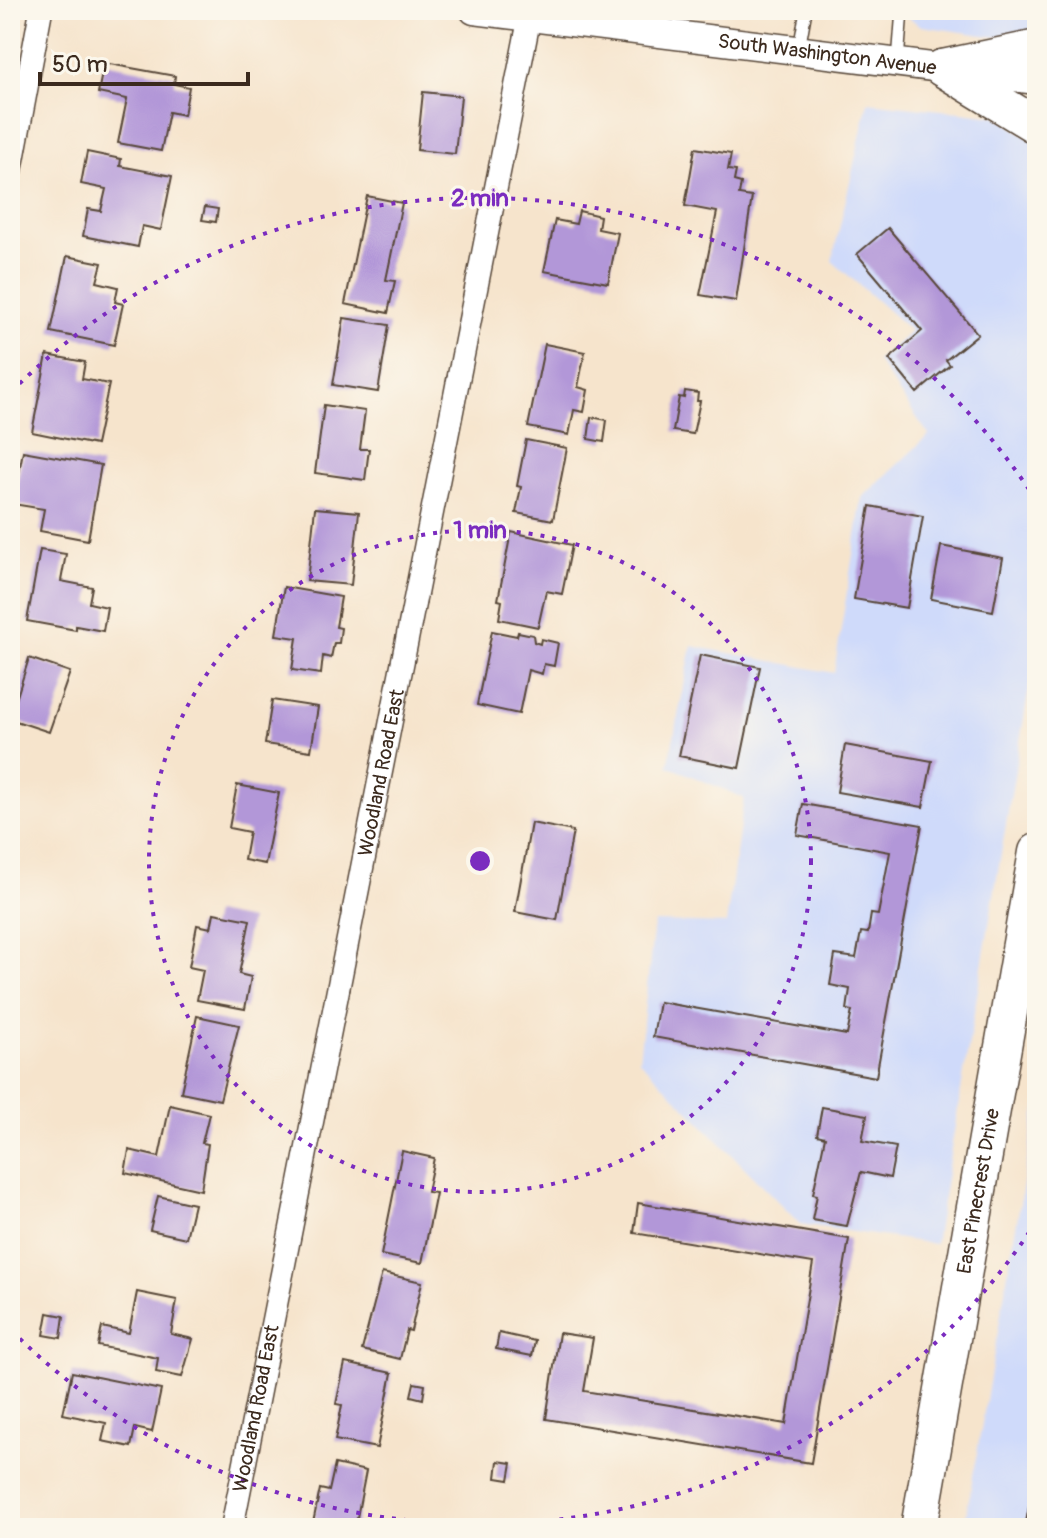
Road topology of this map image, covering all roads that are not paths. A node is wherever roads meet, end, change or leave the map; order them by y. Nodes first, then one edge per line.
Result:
1 (41, 10) edge
2 (474, 10) edge
3 (806, 10) edge
4 (902, 10) edge
5 (531, 13) edge
6 (1037, 48) edge
7 (799, 50) junction
8 (898, 62) junction
9 (942, 68) junction
10 (1037, 80) edge
11 (1037, 126) edge
12 (10, 176) edge
13 (1037, 852) edge
14 (232, 1528) edge
15 (919, 1528) edge

1 - 12 street
2 - 5 street, South Washington Avenue
3 - 7 lane
4 - 8 lane
5 - 7 street, South Washington Avenue
5 - 14 street, Woodland Road East
6 - 9 main road
7 - 8 street, South Washington Avenue
8 - 9 street, South Washington Avenue
9 - 10 street, South Washington Avenue
9 - 11 main road
13 - 15 main road, East Pinecrest Drive

